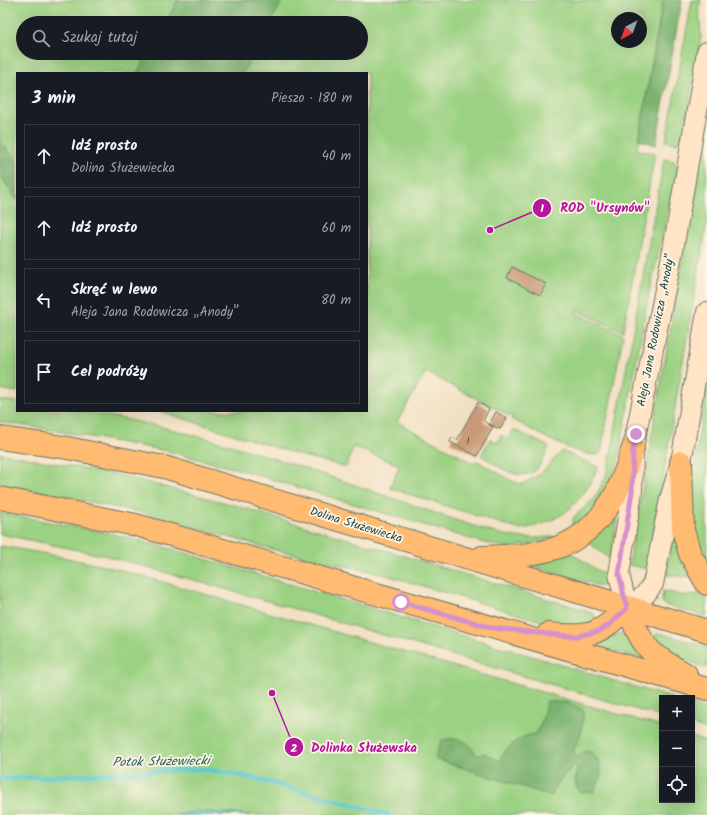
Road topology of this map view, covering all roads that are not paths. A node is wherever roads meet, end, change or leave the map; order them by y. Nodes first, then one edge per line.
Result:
1 (707, 52) edge
2 (707, 312) edge
3 (0, 438) edge
4 (633, 448) junction
5 (681, 462) junction
6 (0, 498) edge
7 (462, 557) junction
8 (707, 584) edge
9 (627, 608) junction
10 (493, 628) junction
11 (707, 631) edge
12 (707, 686) edge
13 (707, 689) edge

1 - 4 main road, Aleja Jana Rodowicza „Anody”
2 - 5 main road
3 - 7 main road, Dolina Służewiecka
4 - 7 main road
4 - 9 main road, Aleja Jana Rodowicza „Anody”
5 - 8 main road
5 - 9 main road
6 - 10 main road
7 - 9 main road, Dolina Służewiecka
9 - 10 main road
9 - 11 main road, Dolina Służewiecka
9 - 12 main road
10 - 13 main road

